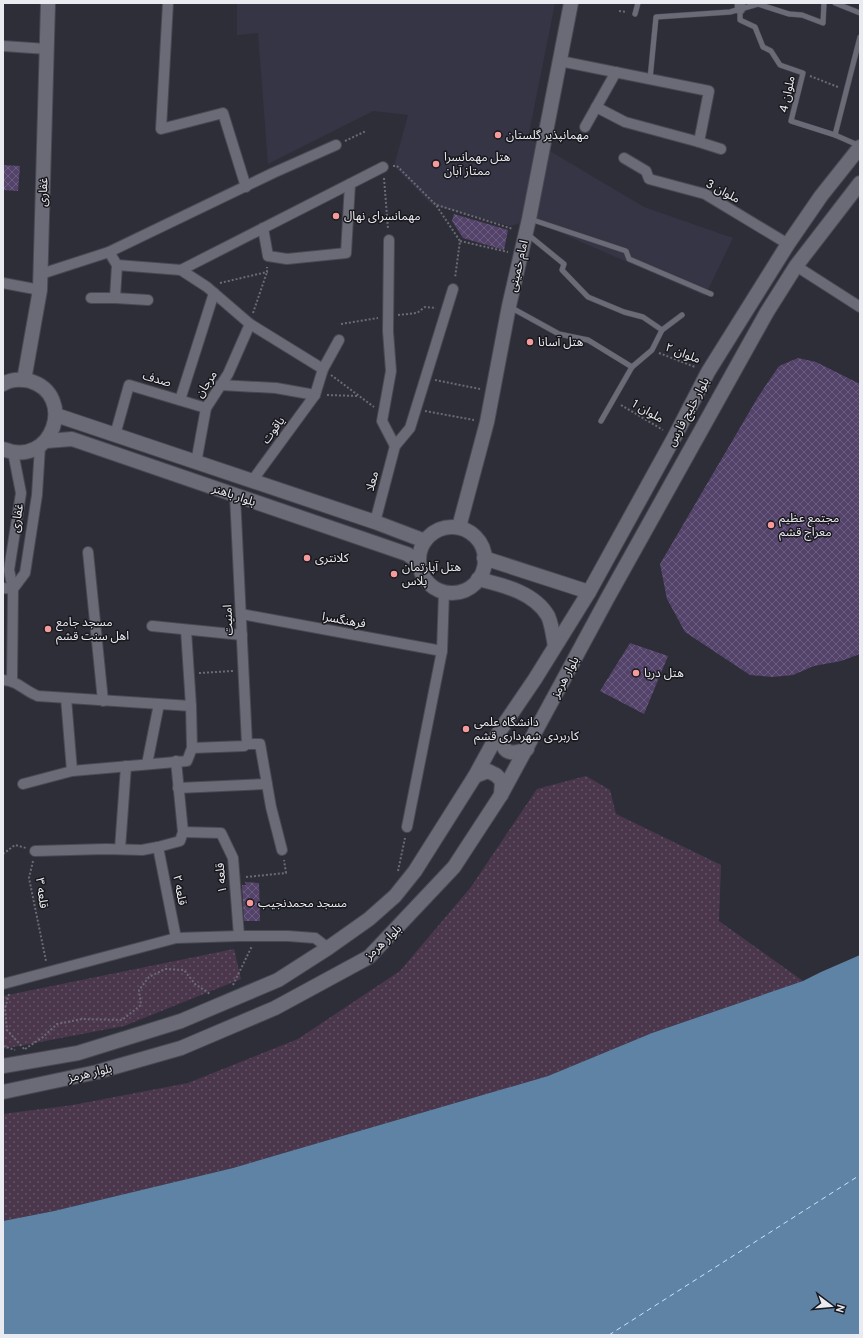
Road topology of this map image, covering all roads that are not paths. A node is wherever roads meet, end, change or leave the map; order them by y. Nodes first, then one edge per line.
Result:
1 (48, 3) edge
2 (168, 3) edge
3 (571, 3) edge
4 (638, 3) edge
5 (824, 3) edge
6 (835, 3) edge
7 (740, 6) edge
8 (860, 13) edge
9 (635, 14) dead end
10 (860, 37) edge
11 (3, 46) edge
12 (47, 49) junction
13 (560, 61) junction
14 (616, 72) junction
15 (650, 79) junction
16 (596, 107) junction
17 (585, 127) dead end
18 (835, 135) junction
19 (699, 142) junction
20 (336, 145) road end
21 (860, 146) edge
22 (721, 149) dead end
23 (624, 158) dead end
24 (383, 167) road end
25 (350, 184) junction
26 (246, 187) junction
27 (859, 189) edge
28 (529, 219) junction
29 (263, 228) junction
30 (526, 233) junction
31 (389, 240) road end
32 (788, 244) junction
33 (108, 252) junction
34 (117, 265) junction
35 (796, 266) junction
36 (181, 270) junction
37 (41, 274) junction
38 (3, 284) edge
39 (453, 289) road end
40 (40, 290) junction
41 (214, 293) junction
42 (711, 294) dead end
43 (91, 298) dead end
44 (115, 298) junction
45 (148, 300) dead end
46 (509, 306) junction
47 (860, 307) edge
48 (682, 314) dead end
49 (250, 324) junction
50 (662, 330) junction
51 (339, 340) dead end
52 (632, 367) junction
53 (323, 369) junction
54 (24, 380) junction
55 (3, 384) edge
56 (220, 385) junction
57 (315, 395) junction
58 (180, 400) junction
59 (206, 408) junction
60 (56, 415) junction
61 (601, 421) dead end
62 (115, 435) junction
63 (43, 443) junction
64 (395, 446) junction
65 (8, 451) edge
66 (196, 463) junction
67 (252, 481) junction
68 (235, 495) junction
69 (375, 522) junction
70 (459, 527) junction
71 (425, 541) junction
72 (88, 552) dead end
73 (484, 558) junction
74 (419, 562) junction
75 (478, 579) junction
76 (8, 589) edge
77 (444, 592) junction
78 (589, 592) junction
79 (607, 599) joint
80 (241, 614) junction
81 (152, 626) dead end
82 (186, 630) junction
83 (242, 635) junction
84 (555, 646) junction
85 (442, 651) junction
86 (8, 680) edge
87 (66, 698) junction
88 (102, 700) junction
89 (159, 704) junction
90 (192, 706) junction
91 (499, 732) junction
92 (247, 744) junction
93 (192, 748) junction
94 (527, 749) junction
95 (176, 761) junction
96 (147, 764) junction
97 (126, 766) junction
98 (72, 771) junction
99 (475, 776) junction
100 (23, 784) dead end
101 (267, 784) junction
102 (178, 788) junction
103 (501, 795) junction
104 (407, 827) road end
105 (183, 832) junction
106 (158, 847) junction
107 (120, 849) junction
108 (282, 850) road end
109 (35, 851) road end
110 (239, 936) junction
111 (176, 938) junction
112 (328, 948) junction
113 (7, 983) edge
114 (3, 1066) edge
115 (3, 1092) edge

1 - 12 main road, غفاری
2 - 26 street
3 - 13 main road, امام خمینی
4 - 9 lane
5 - 7 lane
6 - 8 lane
7 - 15 lane
7 - 18 lane, ملوان 4
10 - 18 lane
11 - 12 street
12 - 37 main road, غفاری
13 - 14 street
13 - 28 main road, امام خمینی
14 - 15 street
14 - 16 street
15 - 19 street
16 - 17 street
16 - 19 street
18 - 21 lane, ملوان 4
19 - 22 street
20 - 26 street
21 - 32 main road, بلوار خلیج فارس
23 - 32 street, ملوان 3
24 - 25 street
25 - 29 street
25 - 29 street
26 - 33 street
27 - 35 main road, بلوار خلیج فارس
28 - 30 main road, امام خمینی
28 - 42 lane
29 - 36 street
30 - 46 main road, امام خمینی
30 - 50 lane
31 - 64 street
32 - 78 main road, بلوار خلیج فارس
33 - 34 street
33 - 37 street
34 - 36 street
34 - 44 street
35 - 47 street
35 - 79 main road, بلوار خلیج فارس
36 - 41 street
37 - 40 main road, غفاری
38 - 40 street
39 - 64 street
40 - 54 main road, غفاری
41 - 49 street
41 - 58 street
43 - 44 street
44 - 45 street
46 - 52 lane
46 - 70 main road, امام خمینی
48 - 50 lane
49 - 53 street
49 - 56 street, مرجان
50 - 52 lane
51 - 53 street, یاقوت
52 - 61 lane
53 - 57 street, یاقوت
54 - 55 main road
54 - 60 main road
56 - 57 street
56 - 59 street, مرجان
57 - 67 street, یاقوت
58 - 59 street, صدف
58 - 62 street, صدف
59 - 66 street, مرجان
60 - 62 main road, بلوار باهنر
60 - 63 main road
62 - 66 main road, بلوار باهنر
63 - 65 main road, بلوار باهنر
63 - 68 main road, بلوار باهنر
63 - 76 street
64 - 69 street, معلا
65 - 76 street, غفاری
66 - 67 main road, بلوار باهنر
67 - 69 main road, بلوار باهنر
68 - 74 main road, بلوار باهنر
68 - 80 street, امنیت
69 - 71 main road, بلوار باهنر
70 - 71 main road
70 - 73 main road
71 - 74 main road
72 - 88 street
73 - 75 main road
73 - 78 main road
74 - 77 main road
75 - 77 main road
75 - 84 main road
76 - 86 street, غفاری
77 - 85 street
78 - 84 main road, بلوار خلیج فارس
79 - 94 main road, بلوار هرمز
80 - 83 street, امنیت
80 - 85 street, فرهنگسرا
81 - 82 street
82 - 83 street
82 - 90 street
83 - 92 street, امنیت
84 - 91 main road, بلوار هرمز
85 - 104 street
86 - 87 street
87 - 88 street
87 - 98 street
88 - 89 street
89 - 90 street
89 - 96 street
90 - 93 street
91 - 94 main road
91 - 99 main road, بلوار هرمز
92 - 93 street
92 - 101 street
93 - 95 street
94 - 103 main road, بلوار هرمز
95 - 96 street
95 - 102 street
96 - 97 street
97 - 98 street
97 - 107 street
98 - 100 street
99 - 103 main road
99 - 112 main road, بلوار هرمز
101 - 102 street
101 - 108 street
102 - 105 street
103 - 115 main road, بلوار هرمز
105 - 106 street
105 - 110 street, قلعه ۱
106 - 107 street
106 - 111 street, قلعه ۲
107 - 109 street
110 - 111 street
110 - 112 street
111 - 113 street
112 - 114 main road, بلوار هرمز

